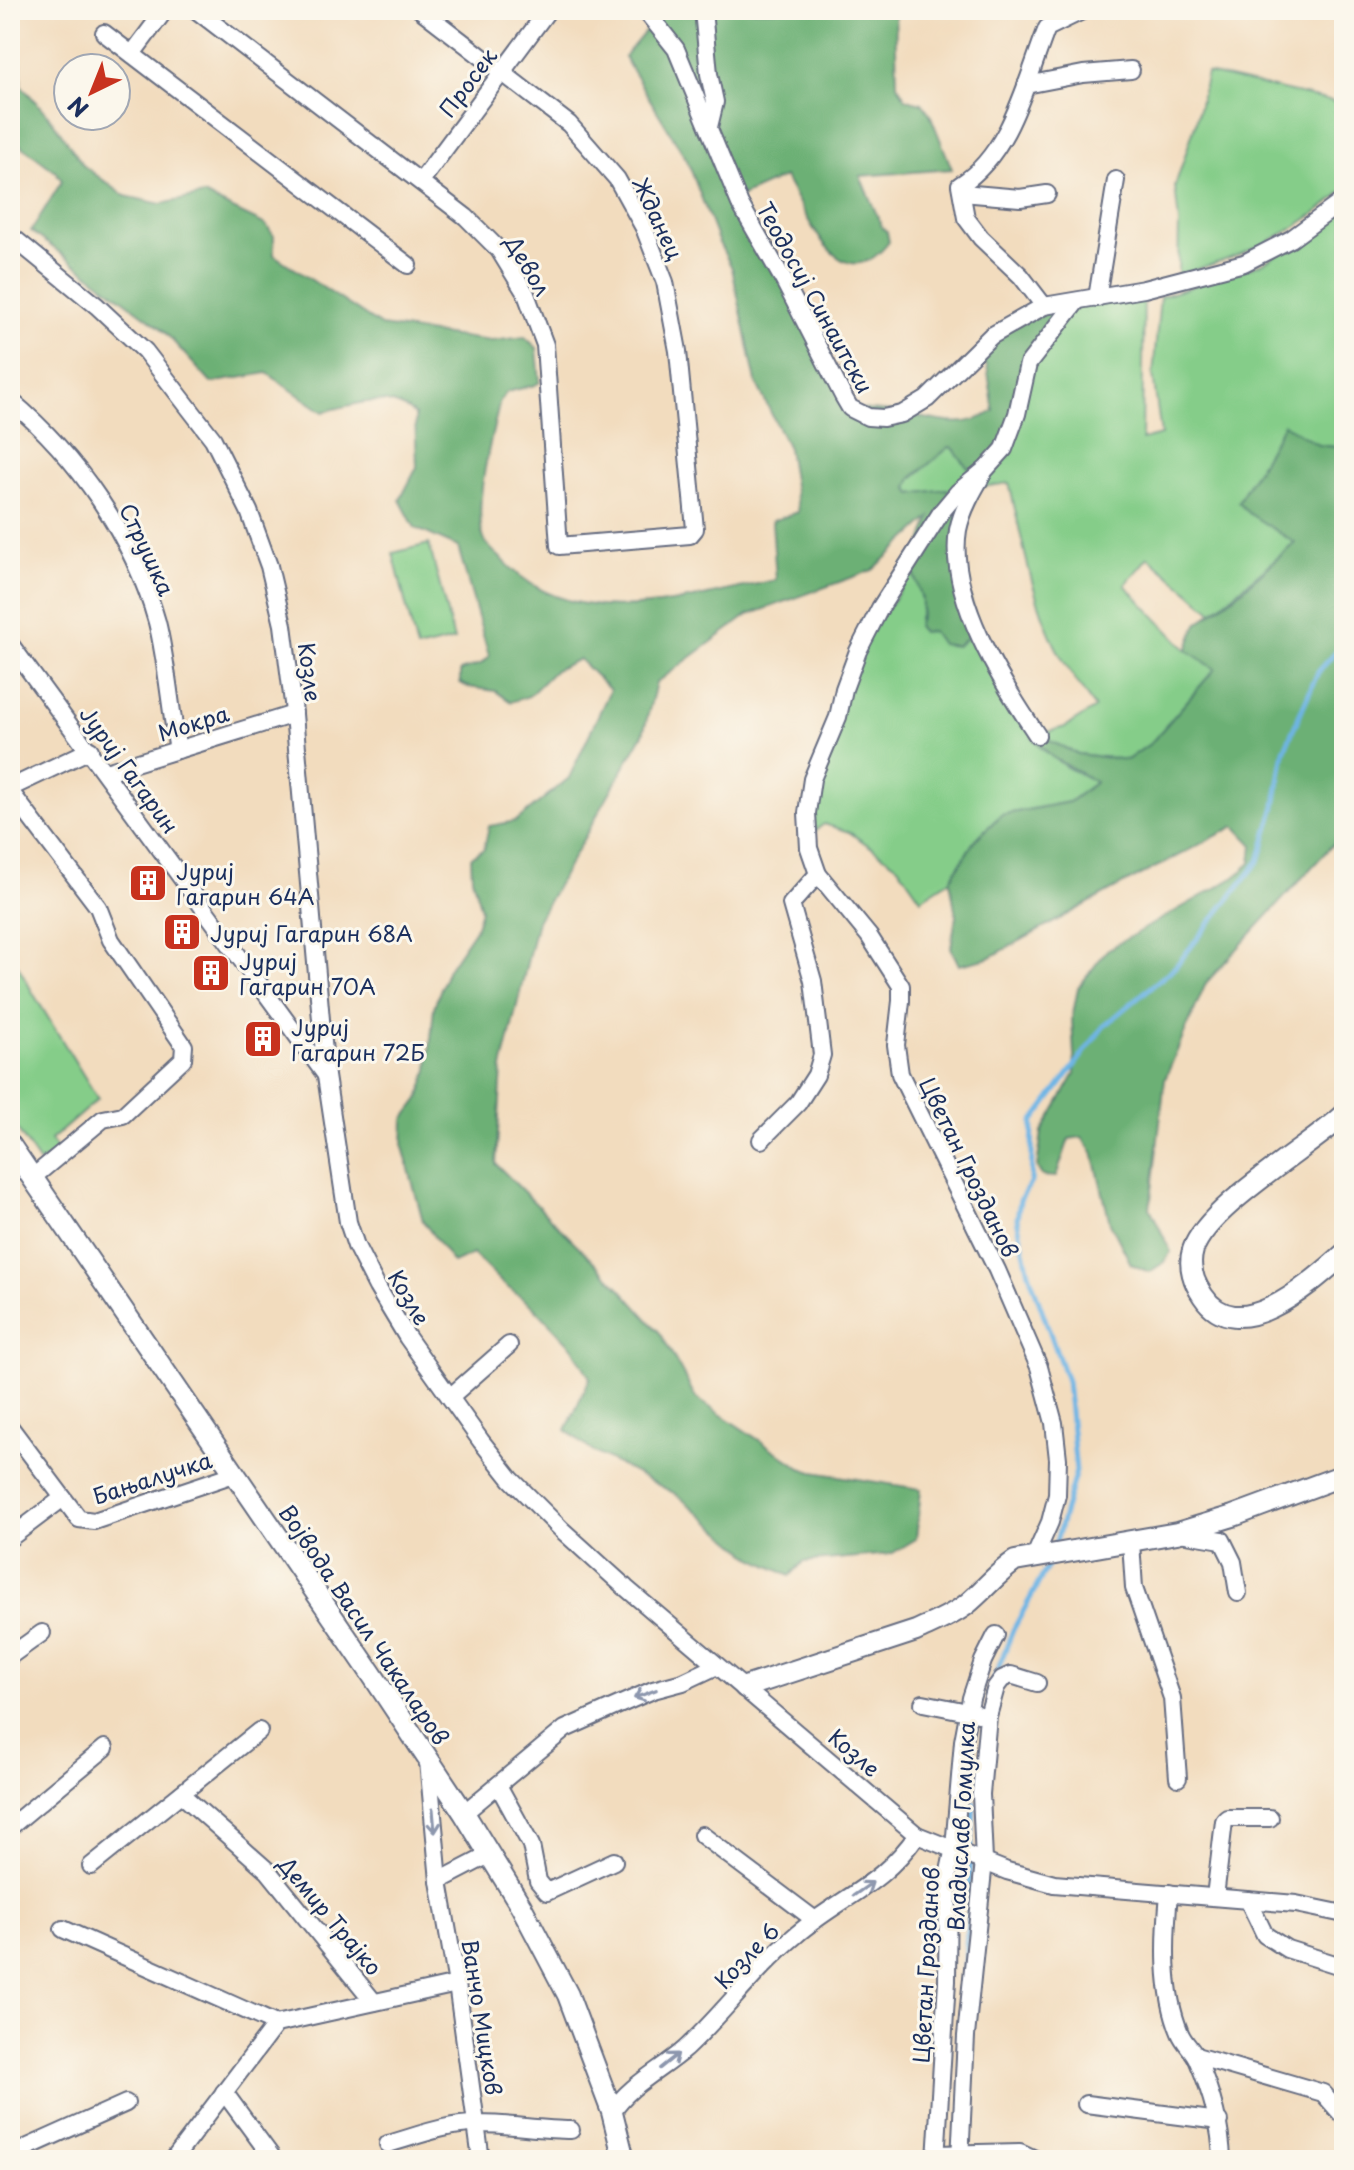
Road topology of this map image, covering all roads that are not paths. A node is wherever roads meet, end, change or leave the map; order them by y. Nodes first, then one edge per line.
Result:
1 (165, 10) edge
2 (196, 10) edge
3 (421, 10) edge
4 (548, 10) edge
5 (645, 10) edge
6 (703, 10) edge
7 (1084, 10) edge
8 (104, 33) dead end
9 (129, 52) edge
10 (132, 54) joint
11 (1131, 70) dead end
12 (502, 72) junction
13 (1026, 85) junction
14 (709, 127) junction
15 (1116, 180) dead end
16 (421, 181) junction
17 (962, 193) junction
18 (1047, 194) dead end
19 (1344, 200) edge
20 (10, 235) edge
21 (408, 265) dead end
22 (1097, 298) junction
23 (1077, 301) junction
24 (1044, 306) junction
25 (10, 400) edge
26 (986, 469) junction
27 (693, 533) joint
28 (10, 644) edge
29 (294, 714) junction
30 (1037, 735) dead end
31 (90, 750) junction
32 (178, 750) junction
33 (106, 772) junction
34 (10, 789) edge
35 (818, 874) junction
36 (326, 1076) junction
37 (1344, 1115) edge
38 (761, 1140) dead end
39 (10, 1145) edge
40 (32, 1178) junction
41 (1344, 1254) edge
42 (509, 1345) dead end
43 (450, 1397) junction
44 (10, 1427) edge
45 (234, 1474) junction
46 (1344, 1475) edge
47 (63, 1498) junction
48 (1177, 1533) junction
49 (10, 1538) edge
50 (1131, 1542) junction
51 (1035, 1556) junction
52 (1238, 1593) dead end
53 (42, 1633) dead end
54 (996, 1635) dead end
55 (10, 1656) edge
56 (717, 1666) junction
57 (1037, 1683) dead end
58 (745, 1687) junction
59 (923, 1703) dead end
60 (968, 1712) junction
61 (988, 1716) junction
62 (259, 1731) dead end
63 (105, 1748) dead end
64 (428, 1760) junction
65 (1178, 1778) dead end
66 (498, 1785) junction
67 (181, 1794) junction
68 (464, 1813) junction
69 (1270, 1818) dead end
70 (10, 1827) edge
71 (702, 1835) dead end
72 (917, 1835) junction
73 (954, 1848) junction
74 (489, 1855) junction
75 (614, 1861) dead end
76 (984, 1861) junction
77 (91, 1866) dead end
78 (439, 1881) junction
79 (1169, 1893) junction
80 (1215, 1897) junction
81 (1248, 1900) junction
82 (1344, 1914) edge
83 (815, 1920) junction
84 (63, 1929) dead end
85 (1344, 1967) edge
86 (947, 1981) junction
87 (972, 1981) junction
88 (457, 1984) junction
89 (374, 2002) junction
90 (276, 2024) junction
91 (1196, 2056) junction
92 (224, 2092) junction
93 (126, 2103) dead end
94 (1086, 2104) dead end
95 (612, 2112) junction
96 (1344, 2117) edge
97 (1219, 2121) junction
98 (477, 2124) junction
99 (571, 2130) dead end
100 (388, 2144) dead end
101 (10, 2155) edge
102 (936, 2157) edge
103 (961, 2158) edge
104 (173, 2160) edge
105 (274, 2160) edge
106 (481, 2160) edge
107 (624, 2160) edge
108 (1037, 2160) edge
109 (1222, 2160) edge

1 - 10 street
2 - 16 street, Девол
3 - 12 street, Жданец
4 - 12 street, Просек
5 - 14 street, Теодосиј Синаитски
6 - 14 street
7 - 13 street
8 - 9 street
10 - 21 street
11 - 13 street
12 - 16 street, Просек
12 - 27 street, Жданец
13 - 17 street
14 - 24 street, Теодосиј Синаитски
15 - 22 street
16 - 27 street, Девол
17 - 18 street
17 - 24 street
19 - 22 street, Теодосиј Синаитски
20 - 29 street, Козле
22 - 23 street, Теодосиј Синаитски
23 - 24 street, Теодосиј Синаитски
23 - 26 street
25 - 32 street, Струшка
26 - 30 street
26 - 35 street
28 - 31 street, Јуриј Гагарин
29 - 32 street, Мокра
29 - 36 street, Козле
31 - 33 street, Јуриј Гагарин
31 - 34 street
32 - 33 street, Мокра
33 - 36 street, Јуриј Гагарин
34 - 40 street
35 - 38 street
35 - 51 street, Цветан Грозданов
36 - 43 street, Козле
37 - 41 street
39 - 40 street, Војвода Васил Чакаларов
40 - 45 street, Војвода Васил Чакаларов
42 - 43 street
43 - 56 street, Козле
44 - 47 street
45 - 47 street, Бањалучка
45 - 64 street, Војвода Васил Чакаларов
46 - 48 street
47 - 49 street, Бањалучка
48 - 50 street
48 - 52 street
50 - 51 street
50 - 65 street
51 - 58 street
53 - 55 street
54 - 60 street, Цветан Грозданов
56 - 58 street, Козле
56 -> 66 street
57 - 61 street, Владислав Гомулка
58 - 72 street, Козле
59 - 60 street
60 - 61 street
60 - 73 street, Цветан Грозданов
61 - 76 street, Владислав Гомулка
62 - 67 street
63 - 70 street
64 - 68 street, Војвода Васил Чакаларов
64 -> 78 street, Ванчо Мицков
66 - 68 street
66 - 75 street
67 - 77 street
67 - 89 street, Демир Трајко
68 - 74 street, Војвода Васил Чакаларов
69 - 80 street
71 - 83 street
72 - 73 street, Козле
83 -> 72 street, Козле 6
73 - 76 street, Козле
73 - 86 street, Цветан Грозданов
74 - 78 street
74 - 95 street, Војвода Васил Чакаларов
76 - 79 street, Козле
76 - 87 street, Владислав Гомулка
78 - 88 street, Ванчо Мицков
79 - 80 street, Козле
79 - 91 street
80 - 81 street, Козле
81 - 82 street, Козле
81 - 85 street
95 -> 83 street, Козле 6
84 - 90 street
86 - 87 street
86 - 102 street, Цветан Грозданов
87 - 103 street, Владислав Гомулка
88 - 89 street, Демир Трајко
88 - 98 street, Ванчо Мицков
89 - 90 street, Демир Трајко
90 - 92 street
91 - 96 street
91 - 97 street
92 - 104 street
92 - 105 street
93 - 101 street
94 - 97 street
95 - 107 street, Војвода Васил Чакаларов
97 - 109 street
98 - 99 street
98 - 100 street
98 - 106 street, Ванчо Мицков
102 - 103 street
103 - 108 street

